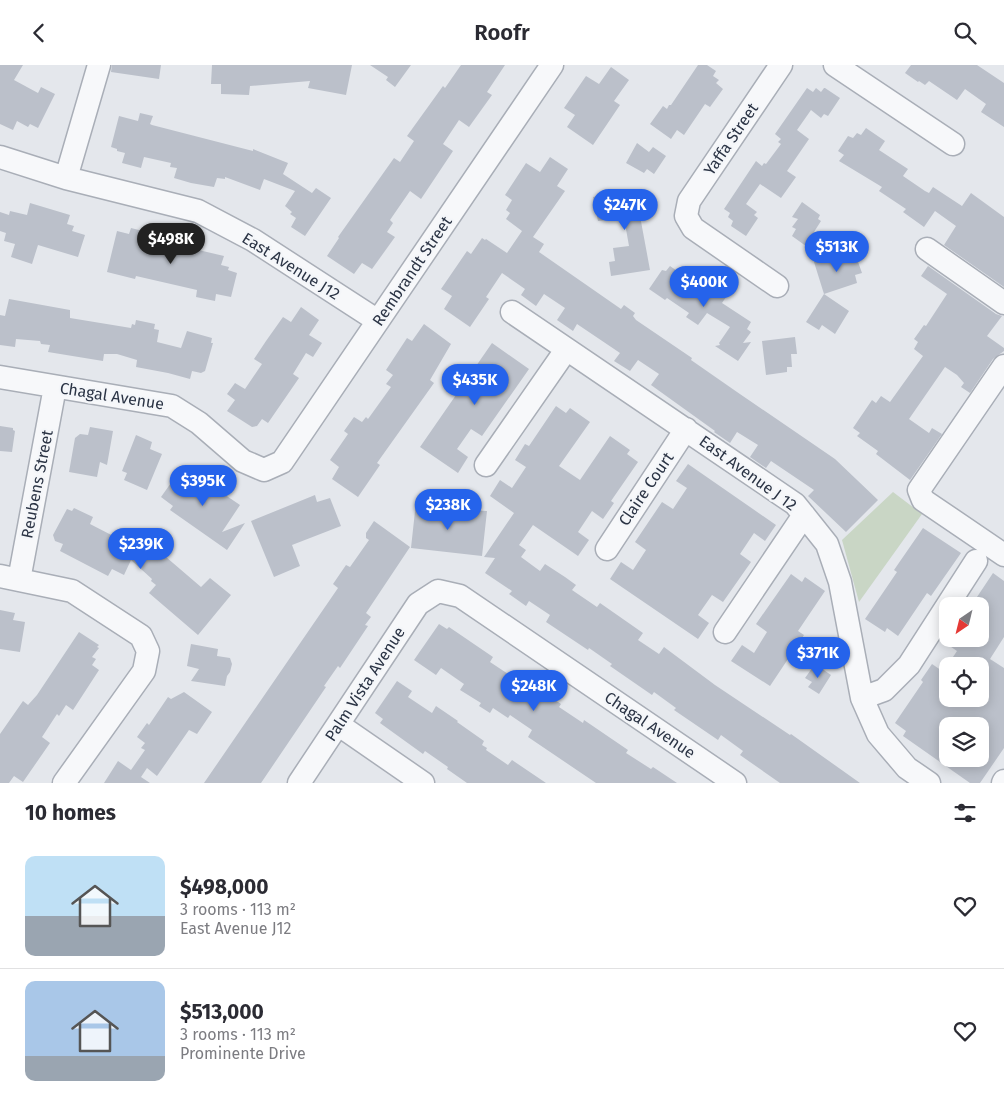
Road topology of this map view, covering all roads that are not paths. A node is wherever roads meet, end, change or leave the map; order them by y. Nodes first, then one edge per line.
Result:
1 (98, 65) edge
2 (552, 65) edge
3 (781, 65) edge
4 (835, 65) edge
5 (953, 145) dead end
6 (0, 157) edge
7 (66, 178) junction
8 (927, 249) dead end
9 (778, 286) dead end
10 (1004, 303) edge
11 (512, 312) dead end
12 (378, 321) junction
13 (566, 350) junction
14 (1004, 366) edge
15 (0, 377) edge
16 (55, 387) junction
17 (686, 429) junction
18 (486, 465) dead end
19 (264, 469) joint
20 (804, 515) junction
21 (606, 549) dead end
22 (1004, 555) edge
23 (976, 561) dead end
24 (10, 578) edge
25 (438, 591) joint
26 (724, 632) dead end
27 (862, 698) junction
28 (339, 725) junction
29 (64, 783) edge
30 (299, 783) edge
31 (423, 783) edge
32 (735, 783) edge
33 (929, 783) edge

1 - 7 street
2 - 12 street, Rembrandt Street
3 - 9 street, Yaffa Street
4 - 5 street
6 - 7 street, East Avenue J12
7 - 12 street, East Avenue J12
8 - 10 street
11 - 13 street, East Avenue J 12
12 - 19 street, Rembrandt Street
13 - 17 street, East Avenue J 12
13 - 18 street
14 - 22 street
15 - 16 street, Chagal Avenue
16 - 19 street, Chagal Avenue
16 - 24 street, Reubens Street
17 - 20 street, East Avenue J 12
17 - 21 street, Claire Court
20 - 26 street
20 - 27 street, East Avenue J 12
23 - 27 street
24 - 29 street
25 - 28 street, Palm Vista Avenue
25 - 32 street, Chagal Avenue
27 - 33 street, East Avenue J 12
28 - 30 street, Palm Vista Avenue
28 - 31 street

